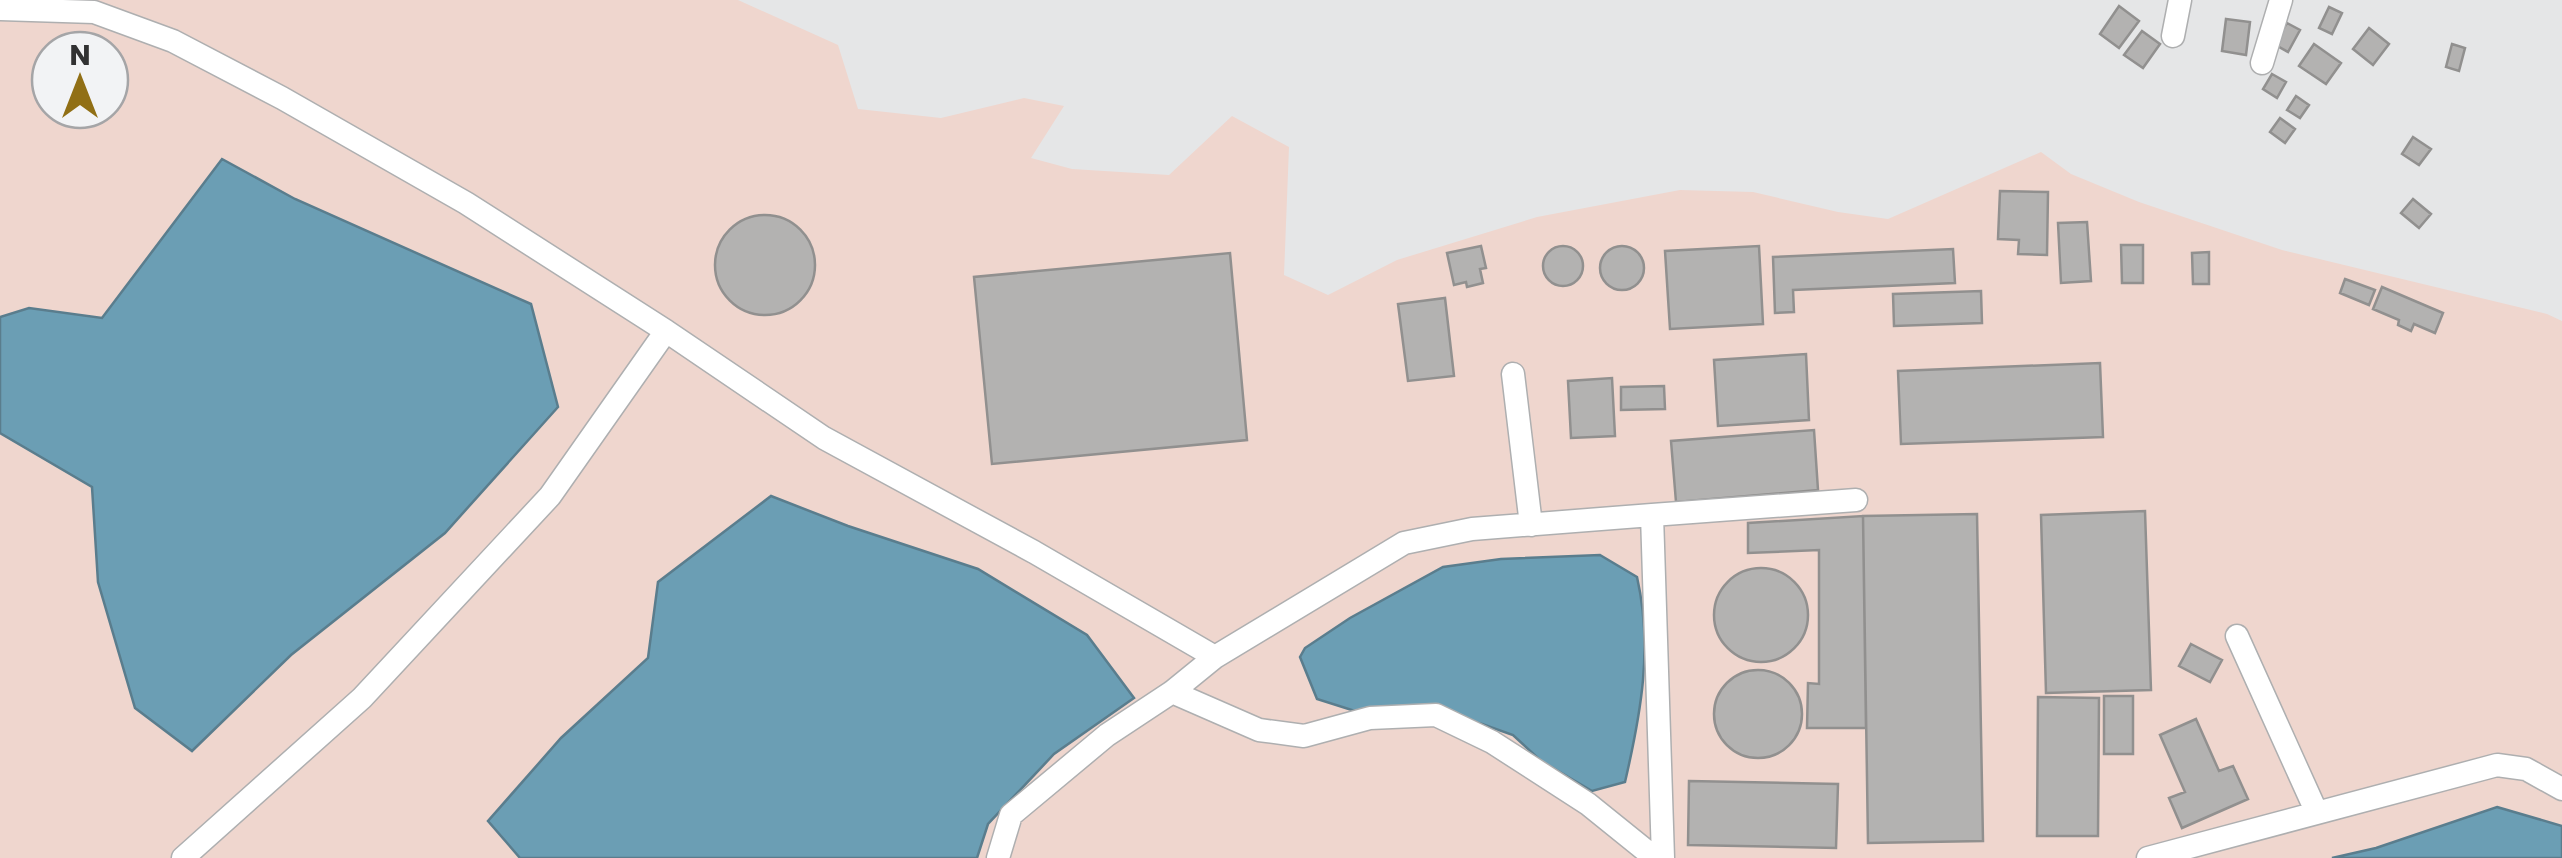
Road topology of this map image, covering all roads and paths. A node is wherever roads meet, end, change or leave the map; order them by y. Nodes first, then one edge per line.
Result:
1 (2180, 0) edge
2 (2281, 0) edge
3 (0, 10) edge
4 (2174, 36) dead end
5 (2262, 63) dead end
6 (666, 331) junction
7 (1514, 374) dead end
8 (1856, 500) dead end
9 (1652, 515) junction
10 (1531, 525) junction
11 (2238, 636) dead end
12 (1214, 657) junction
13 (1172, 692) junction
14 (2562, 789) edge
15 (2316, 812) junction
16 (183, 858) edge
17 (998, 858) edge
18 (1654, 858) edge
19 (1663, 858) edge
20 (2148, 858) edge

1 - 4 street
2 - 5 street
3 - 6 street
6 - 12 street
6 - 16 street
7 - 10 street
8 - 9 street
9 - 10 street
9 - 19 street
10 - 12 street
11 - 15 street
12 - 13 street
13 - 17 street
13 - 18 street
14 - 15 street
15 - 20 street

